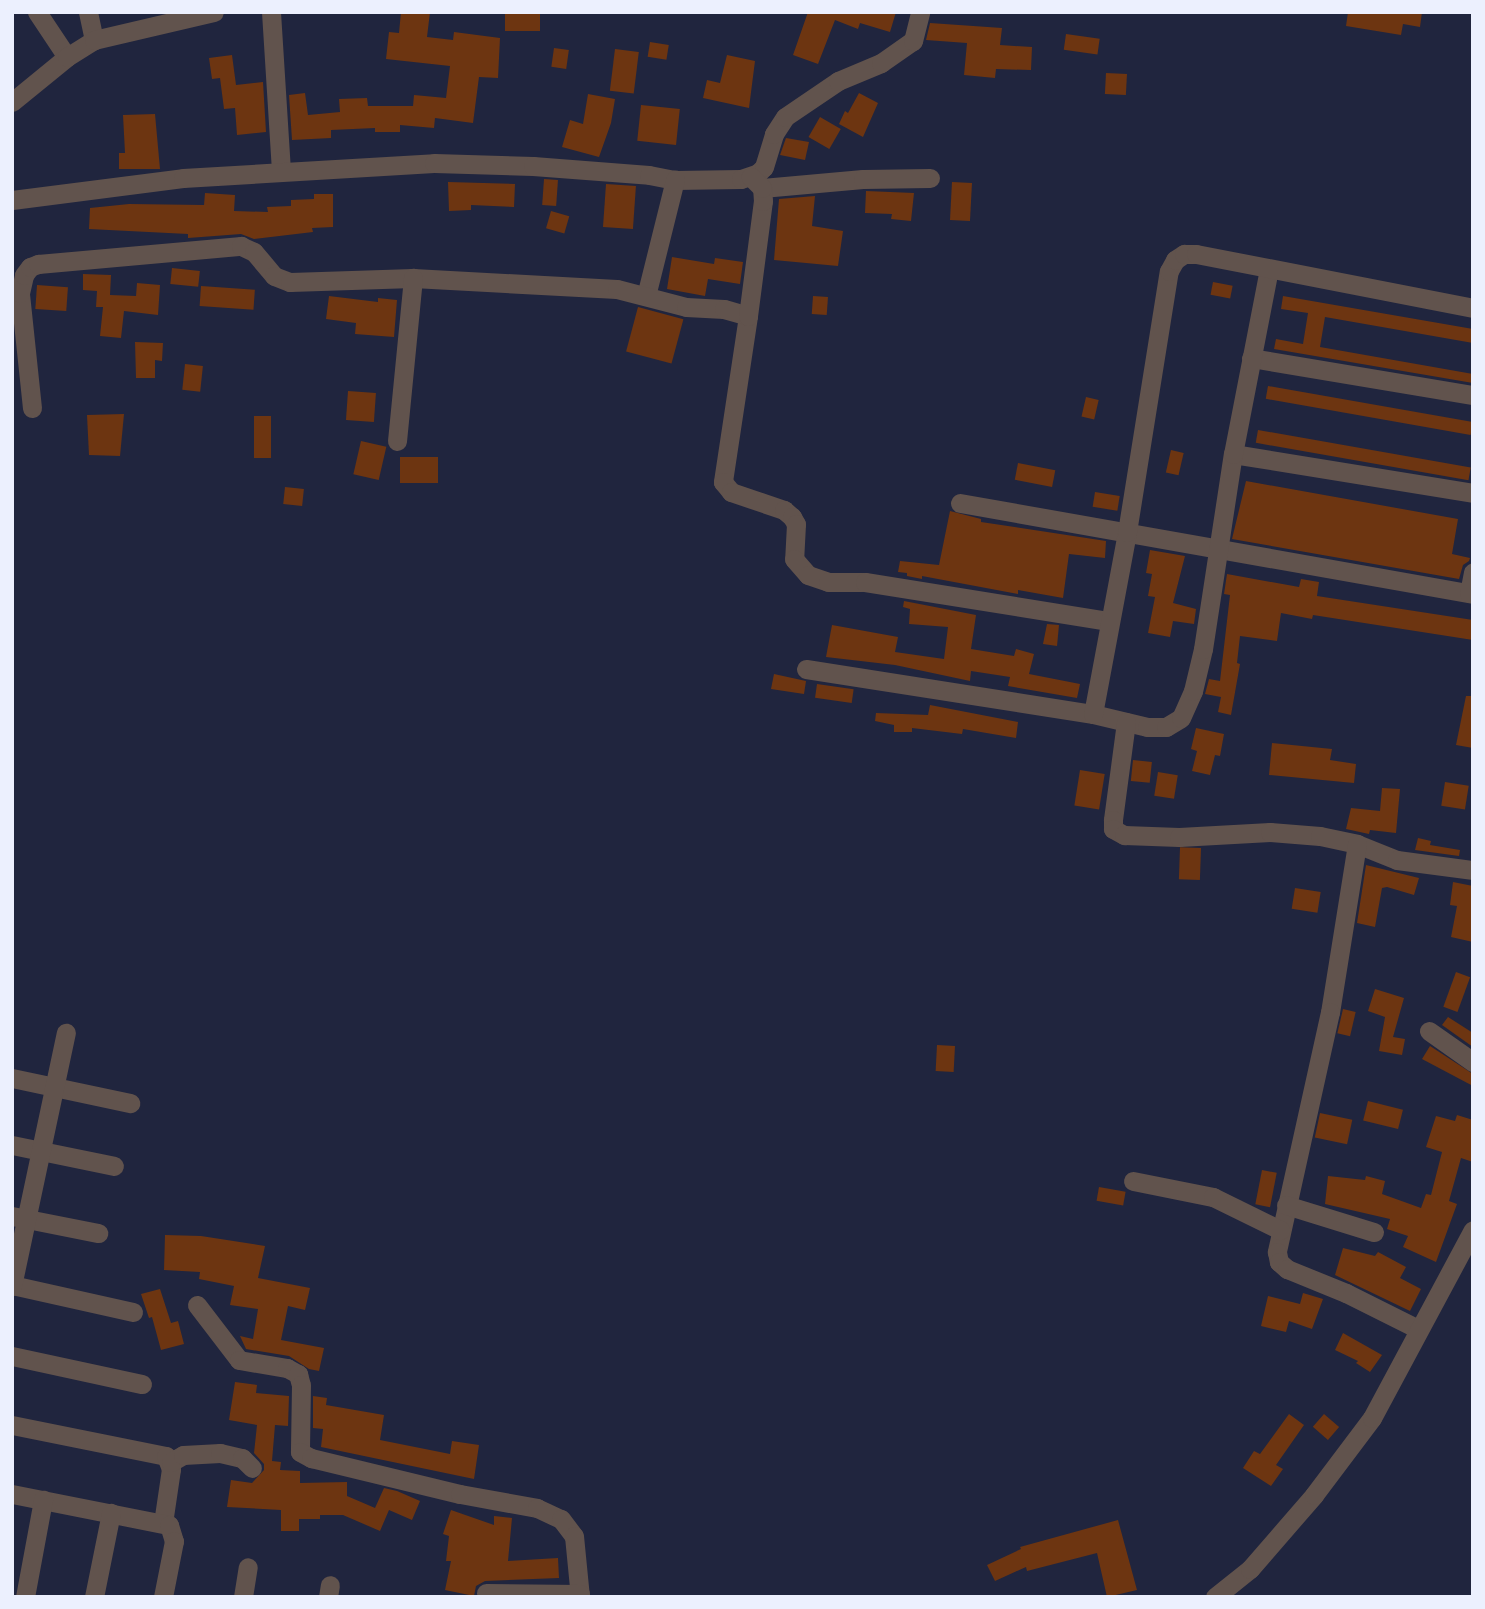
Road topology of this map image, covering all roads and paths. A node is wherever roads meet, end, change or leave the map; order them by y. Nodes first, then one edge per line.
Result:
1 (37, 12) edge
2 (88, 12) edge
3 (214, 12) edge
4 (271, 12) edge
5 (920, 12) edge
6 (147, 20) edge
7 (94, 40) junction
8 (67, 57) junction
9 (15, 96) edge
10 (281, 171) junction
11 (930, 178) dead end
12 (676, 180) junction
13 (757, 183) junction
14 (12, 200) edge
15 (21, 268) edge
16 (1269, 269) junction
17 (413, 278) junction
18 (646, 296) junction
19 (1473, 308) edge
20 (748, 316) junction
21 (1251, 358) junction
22 (1473, 395) edge
23 (32, 408) dead end
24 (397, 441) dead end
25 (1233, 454) junction
26 (1473, 493) edge
27 (960, 503) dead end
28 (1127, 532) junction
29 (1220, 550) junction
30 (1473, 572) edge
31 (1471, 594) edge
32 (1109, 621) junction
33 (806, 669) dead end
34 (1093, 714) junction
35 (1126, 722) junction
36 (1357, 844) junction
37 (1473, 870) edge
38 (1429, 1031) dead end
39 (66, 1033) dead end
40 (1473, 1062) edge
41 (12, 1078) edge
42 (55, 1086) junction
43 (130, 1103) dead end
44 (12, 1145) edge
45 (41, 1151) junction
46 (114, 1166) dead end
47 (1133, 1181) dead end
48 (1286, 1205) junction
49 (19, 1217) edge
50 (1280, 1230) junction
51 (1473, 1230) edge
52 (1374, 1232) dead end
53 (98, 1233) dead end
54 (12, 1286) edge
55 (197, 1305) dead end
56 (133, 1312) dead end
57 (1418, 1329) junction
58 (12, 1356) edge
59 (142, 1384) dead end
60 (12, 1425) edge
61 (171, 1462) junction
62 (252, 1468) dead end
63 (12, 1494) edge
64 (43, 1500) junction
65 (111, 1513) junction
66 (163, 1523) junction
67 (248, 1567) dead end
68 (486, 1593) dead end
69 (580, 1595) edge
70 (25, 1597) edge
71 (94, 1597) edge
72 (163, 1597) edge
73 (243, 1597) edge
74 (1215, 1597) edge

1 - 8 street
2 - 7 street
3 - 6 street
4 - 10 street
5 - 13 street
6 - 7 street
7 - 8 street
8 - 9 street
10 - 12 street
10 - 14 street
11 - 13 street
12 - 13 street
12 - 18 street
13 - 20 street
15 - 17 street
15 - 23 street
16 - 19 street
16 - 21 street
16 - 28 street
17 - 18 street
17 - 24 street
18 - 20 street
20 - 32 street
21 - 22 street
21 - 25 street
25 - 26 street
25 - 29 street
27 - 28 street
28 - 29 street
28 - 32 street
29 - 31 street
29 - 35 street
30 - 31 street
32 - 34 street
33 - 34 street
34 - 35 street
35 - 36 street
36 - 37 street
36 - 48 street
38 - 40 street
39 - 42 street
41 - 42 street
42 - 43 street
42 - 45 street
44 - 45 street
45 - 46 street
45 - 49 street
47 - 50 street
48 - 50 street
48 - 52 street
49 - 53 street
49 - 54 street
50 - 57 street
51 - 57 street
54 - 56 street
55 - 69 street
57 - 74 street
58 - 59 street
60 - 61 street
61 - 62 street
61 - 66 street
63 - 64 street
64 - 65 street
64 - 70 street
65 - 66 street
65 - 71 street
66 - 72 street
67 - 73 street
68 - 69 street

